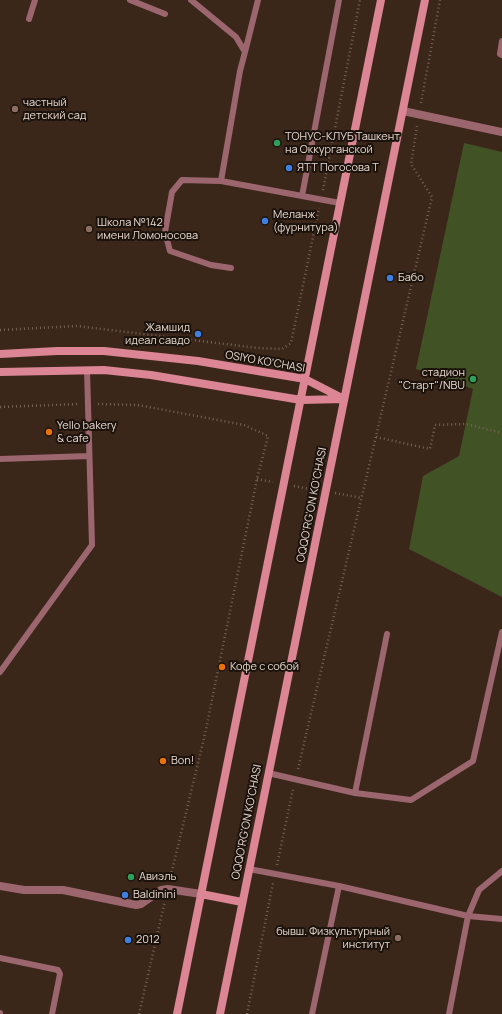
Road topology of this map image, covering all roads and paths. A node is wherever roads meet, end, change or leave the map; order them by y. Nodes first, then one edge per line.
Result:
1 (35, 0) edge
2 (130, 0) edge
3 (191, 0) edge
4 (258, 0) edge
5 (339, 0) edge
6 (360, 0) edge
7 (381, 0) edge
8 (425, 0) edge
9 (440, 0) edge
10 (165, 14) dead end
11 (29, 19) dead end
12 (502, 41) edge
13 (245, 52) junction
14 (502, 55) edge
15 (403, 111) junction
16 (419, 114) junction
17 (502, 132) edge
18 (221, 181) junction
19 (302, 196) junction
20 (321, 199) junction
21 (340, 203) junction
22 (231, 268) dead end
23 (0, 330) edge
24 (0, 354) edge
25 (87, 370) junction
26 (0, 372) edge
27 (305, 379) junction
28 (344, 399) junction
29 (301, 400) junction
30 (88, 404) junction
31 (0, 407) edge
32 (502, 433) edge
33 (376, 437) junction
34 (89, 456) junction
35 (0, 458) edge
36 (257, 479) junction
37 (284, 484) junction
38 (326, 491) junction
39 (362, 498) junction
40 (502, 632) edge
41 (387, 634) dead end
42 (0, 672) edge
43 (268, 773) junction
44 (296, 779) junction
45 (355, 793) junction
46 (249, 869) junction
47 (502, 871) edge
48 (275, 873) junction
49 (0, 886) edge
50 (339, 886) junction
51 (168, 889) junction
52 (201, 894) junction
53 (242, 902) junction
54 (468, 916) junction
55 (502, 919) edge
56 (0, 958) edge
57 (52, 1014) edge
58 (140, 1014) edge
59 (177, 1014) edge
60 (220, 1014) edge
61 (247, 1014) edge
62 (312, 1014) edge
63 (449, 1014) edge

1 - 11 lane
2 - 10 lane
3 - 13 lane
4 - 13 lane
5 - 19 lane
6 - 20 path
7 - 21 main road
8 - 15 main road, OQQO'RG'ON KO'CHASI
9 - 16 path
12 - 14 lane
13 - 18 lane
15 - 16 street
15 - 28 main road, OQQO'RG'ON KO'CHASI
16 - 17 street
16 - 33 path
18 - 19 lane
18 - 22 lane
19 - 20 lane
20 - 21 lane
20 - 23 path
21 - 27 main road
24 - 27 main road, OSIYO KO'CHASI
25 - 26 main road
25 - 29 main road
25 - 30 lane
27 - 28 main road, OSIYO KO'CHASI
27 - 29 main road
28 - 29 main road
28 - 38 main road, OQQO'RG'ON KO'CHASI
29 - 37 main road
30 - 31 path
30 - 34 lane
30 - 36 path
32 - 33 path
33 - 39 path
34 - 35 lane
34 - 42 lane
36 - 37 path
36 - 51 path
37 - 38 path
37 - 52 main road
38 - 39 path
38 - 43 main road, OQQO'RG'ON KO'CHASI
39 - 44 path
40 - 45 lane
41 - 45 lane
43 - 44 lane
43 - 46 main road, OQQO'RG'ON KO'CHASI
44 - 45 lane
44 - 48 path
46 - 48 lane
46 - 53 main road, OQQO'RG'ON KO'CHASI
47 - 54 lane
48 - 50 lane
48 - 61 path
49 - 51 street
50 - 54 lane
50 - 62 lane
51 - 52 street
51 - 58 path
52 - 53 main road
52 - 59 main road
53 - 60 main road, OQQO'RG'ON KO'CHASI
54 - 55 lane
54 - 63 lane
56 - 57 lane

